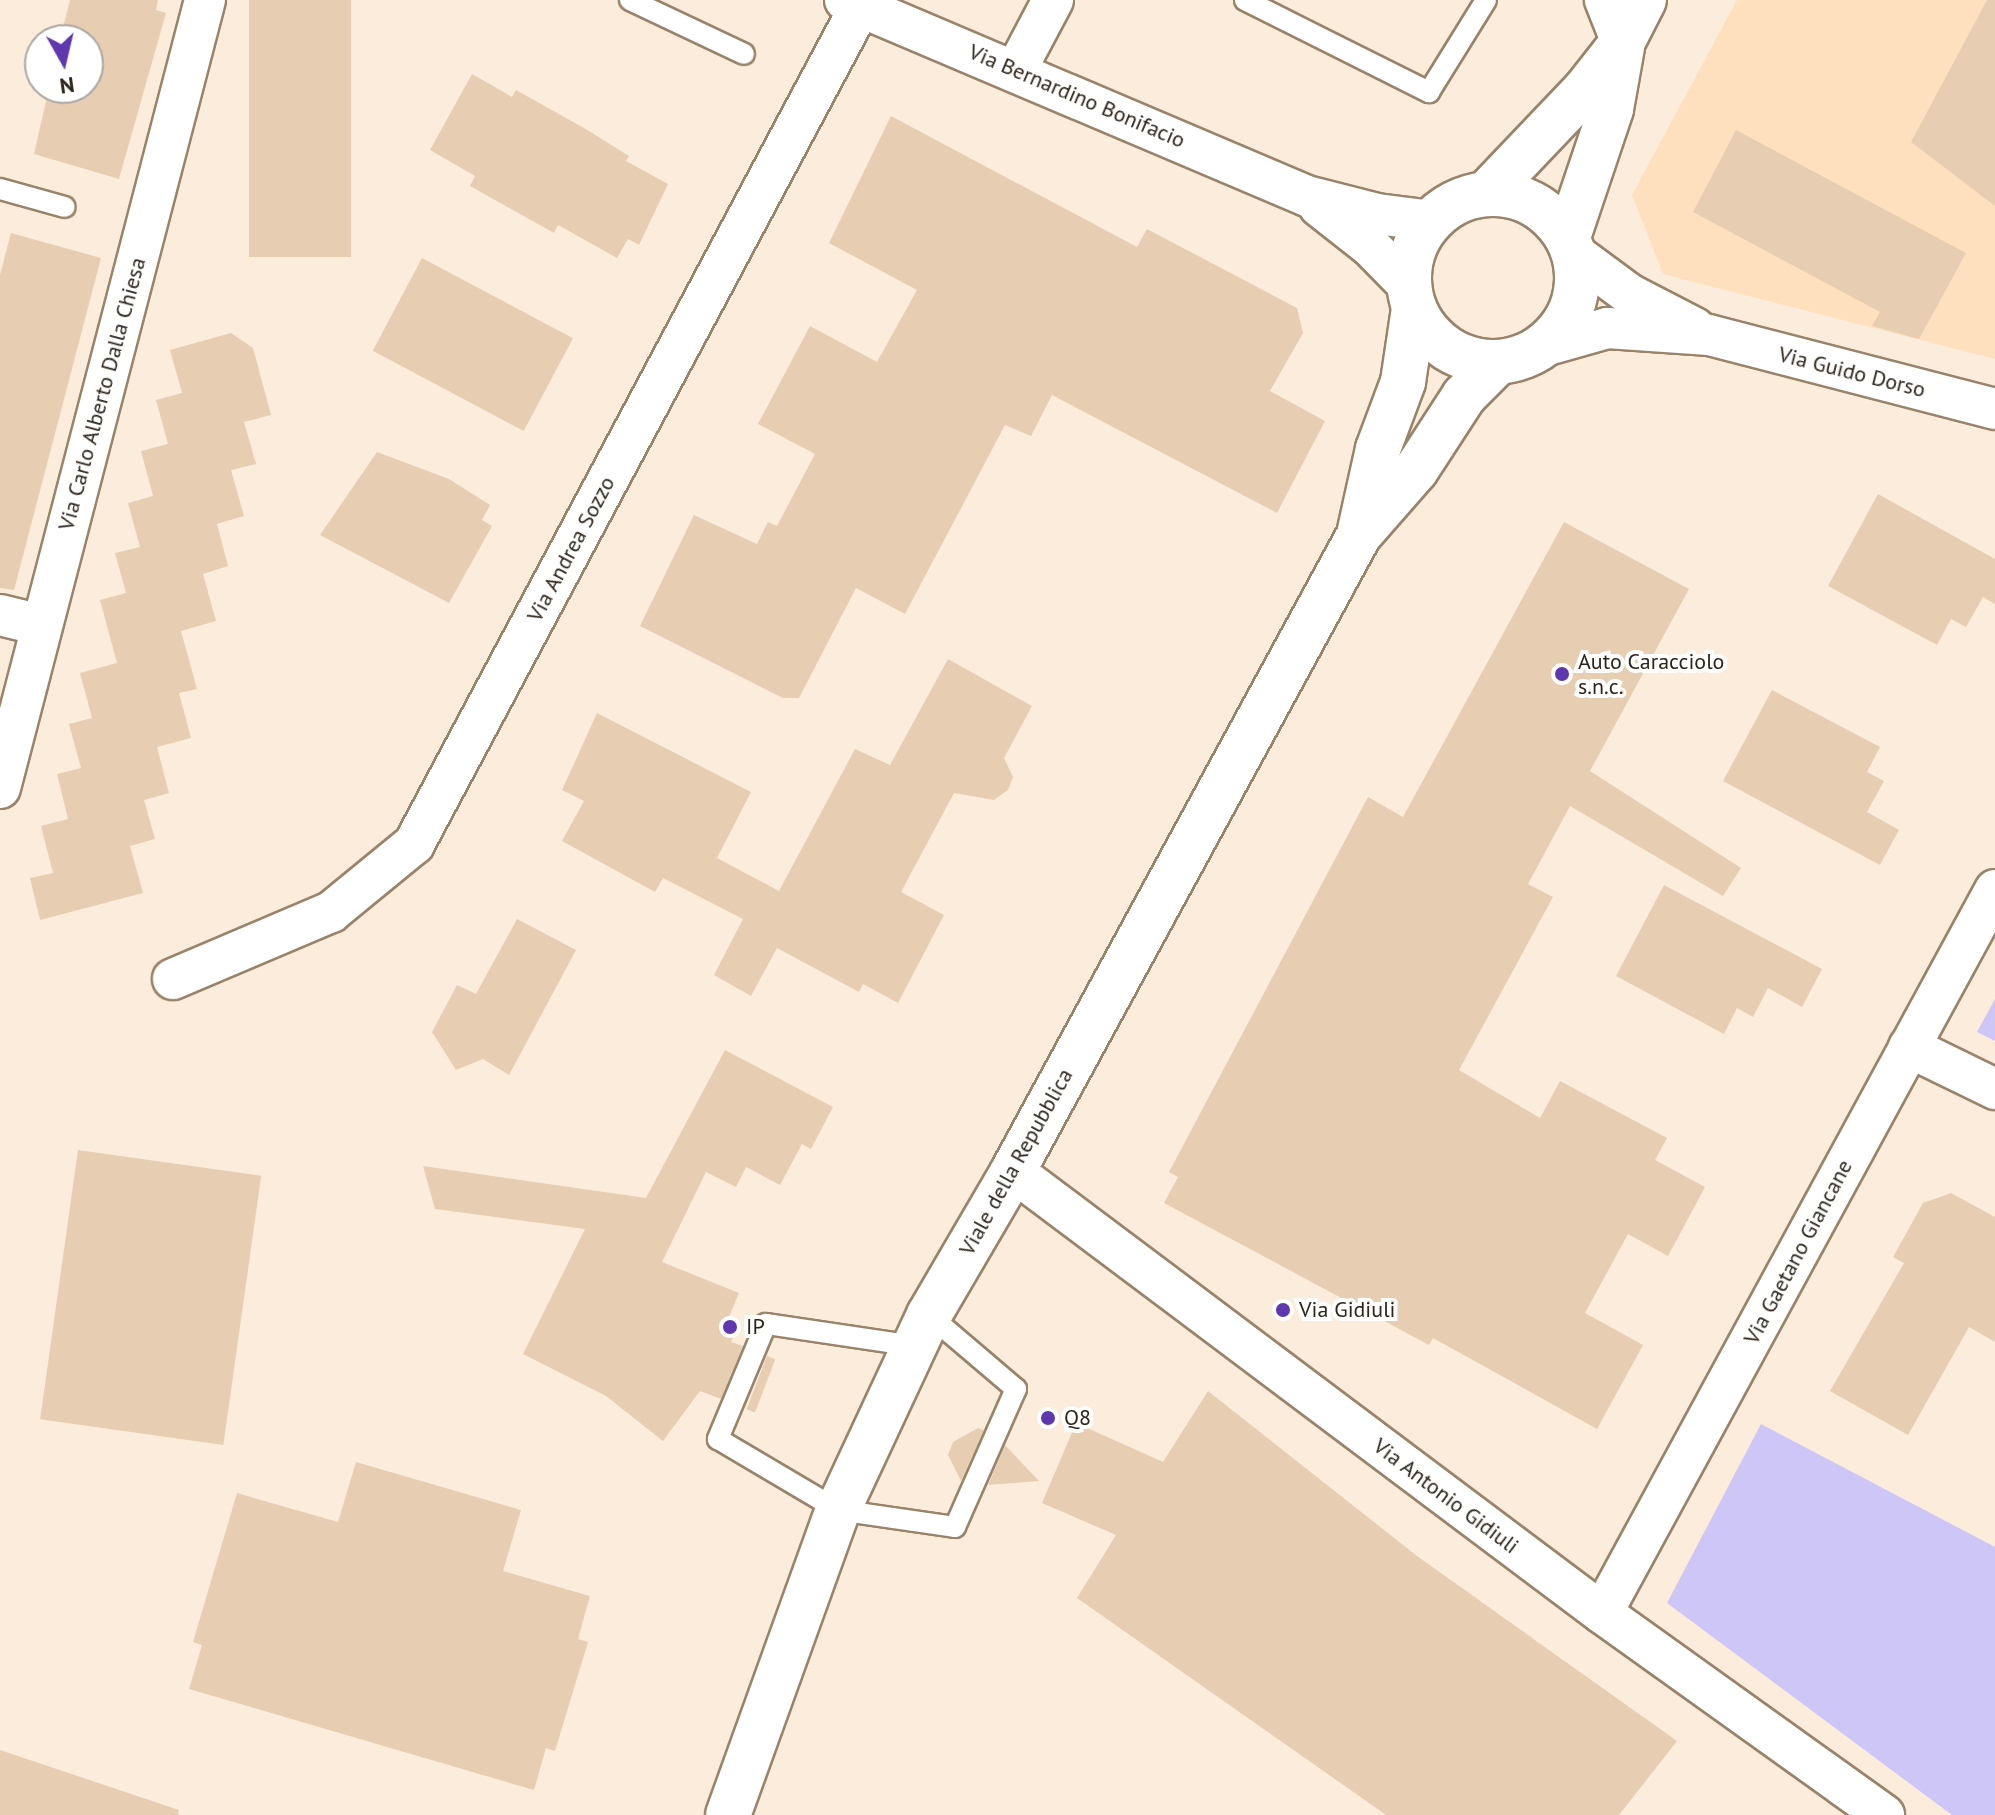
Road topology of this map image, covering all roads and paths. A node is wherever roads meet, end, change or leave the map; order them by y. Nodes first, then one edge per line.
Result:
1 (205, 0) edge
2 (1053, 0) edge
3 (1245, 0) edge
4 (1486, 0) edge
5 (1605, 0) edge
6 (1644, 0) edge
7 (644, 3) edge
8 (853, 4) edge
9 (923, 13) edge
10 (1622, 43) junction
11 (744, 54) dead end
12 (1016, 70) junction
13 (0, 189) edge
14 (1486, 194) junction
15 (1307, 196) junction
16 (65, 207) dead end
17 (1431, 221) junction
18 (1571, 245) junction
19 (1412, 297) junction
20 (1709, 335) junction
21 (1544, 346) junction
22 (1497, 363) junction
23 (1995, 409) edge
24 (1359, 535) junction
25 (0, 615) edge
26 (41, 625) junction
27 (0, 788) edge
28 (1995, 890) edge
29 (173, 979) dead end
30 (1909, 1047) junction
31 (1995, 1089) edge
32 (1013, 1171) junction
33 (921, 1330) junction
34 (838, 1510) junction
35 (1602, 1613) junction
36 (728, 1815) edge
37 (1884, 1815) edge

1 - 26 street, Via Carlo Alberto Dalla Chiesa
2 - 12 street
3 - 4 lane
5 - 10 street
6 - 10 main road, Viale della Repubblica
7 - 11 lane
8 - 9 street, Via Bernardino Bonifacio
8 - 29 street, Via Andrea Sozzo
9 - 12 street, Via Bernardino Bonifacio
10 - 14 main road, Viale della Repubblica
10 - 18 main road, Viale della Repubblica
12 - 15 street, Via Bernardino Bonifacio
13 - 16 lane
14 - 17 main road, Viale della Repubblica
14 - 18 main road, Viale della Repubblica
15 - 17 street, Via Bernardino Bonifacio
15 - 19 street, Via Bernardino Bonifacio
17 - 19 main road, Viale della Repubblica
18 - 20 street, Via Guido Dorso
18 - 21 main road, Viale della Repubblica
19 - 22 main road
19 - 24 main road, Viale della Repubblica
20 - 21 street, Via Guido Dorso
20 - 23 street, Via Guido Dorso
21 - 22 main road, Viale della Repubblica
22 - 24 main road, Viale della Repubblica
24 - 32 main road, Viale della Repubblica
25 - 26 street
26 - 27 street, Via Carlo Alberto Dalla Chiesa
28 - 30 street, Via Gaetano Giancane
30 - 31 street
30 - 35 street, Via Gaetano Giancane
32 - 33 main road, Viale della Repubblica
32 - 35 street, Via Antonio Gidiuli
33 - 34 main road, Viale della Repubblica
33 - 34 lane
33 - 34 lane
34 - 36 main road, Viale della Repubblica
35 - 37 street, Via Antonio Gidiuli

